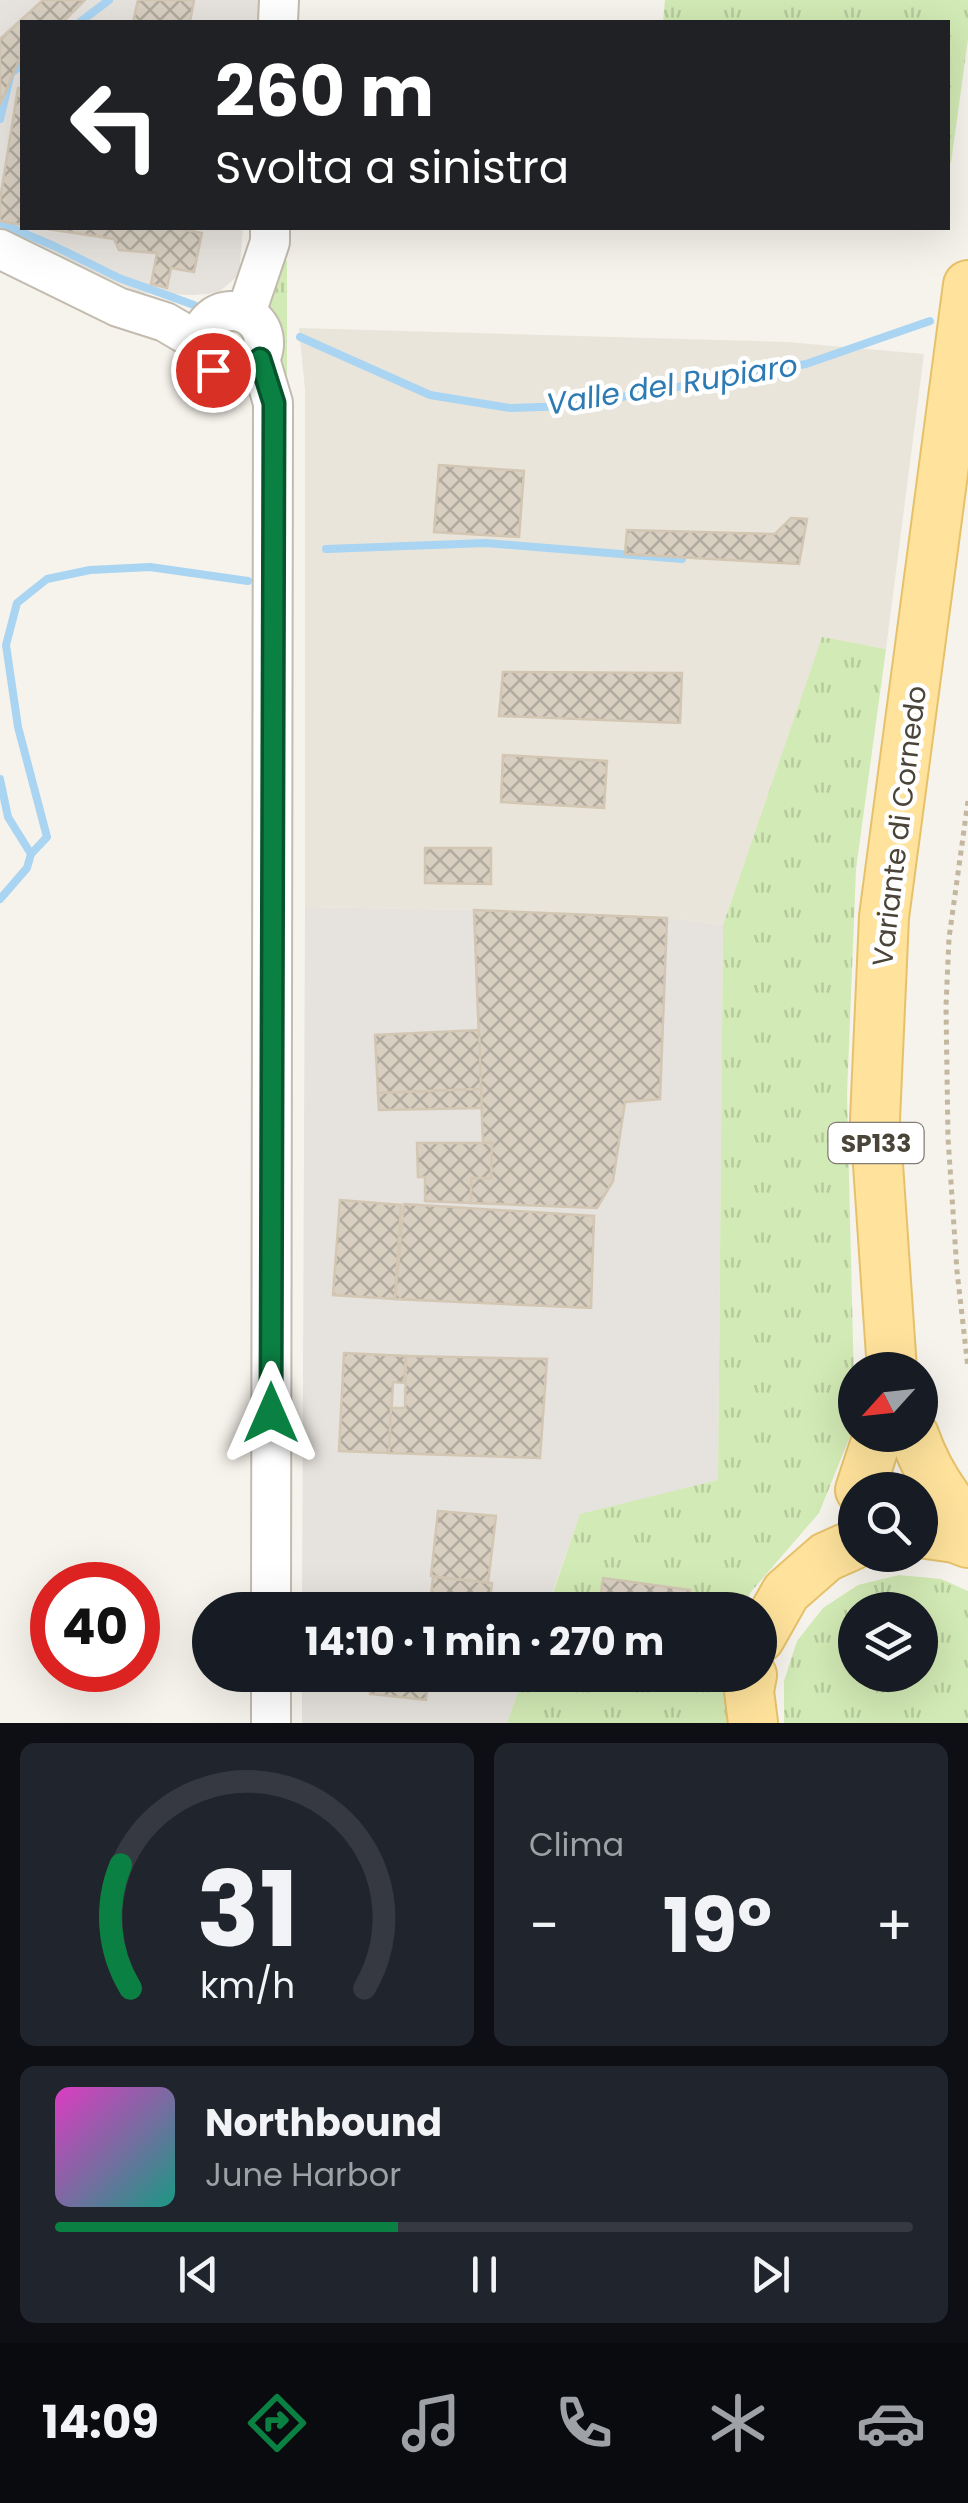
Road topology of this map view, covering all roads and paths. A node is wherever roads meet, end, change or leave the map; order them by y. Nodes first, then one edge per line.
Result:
1 (270, 230) edge
2 (0, 248) edge
3 (965, 307) edge
4 (219, 322) junction
5 (254, 365) junction
6 (968, 801) edge
7 (891, 1352) edge
8 (968, 1368) edge
9 (920, 1452) edge
10 (968, 1524) edge
11 (938, 1536) edge
12 (968, 1543) edge
13 (838, 1553) edge
14 (271, 1592) edge
15 (777, 1608) edge
16 (271, 1692) edge
17 (749, 1692) edge
18 (271, 1723) edge
19 (754, 1723) edge

1 - 4 street
2 - 4 street
3 - 7 main road, Variante di Cornedo / SP133
4 - 5 street
4 - 5 street
5 - 14 street
6 - 8 path
9 - 10 main road
11 - 12 main road
13 - 15 main road
16 - 18 street
17 - 19 main road

